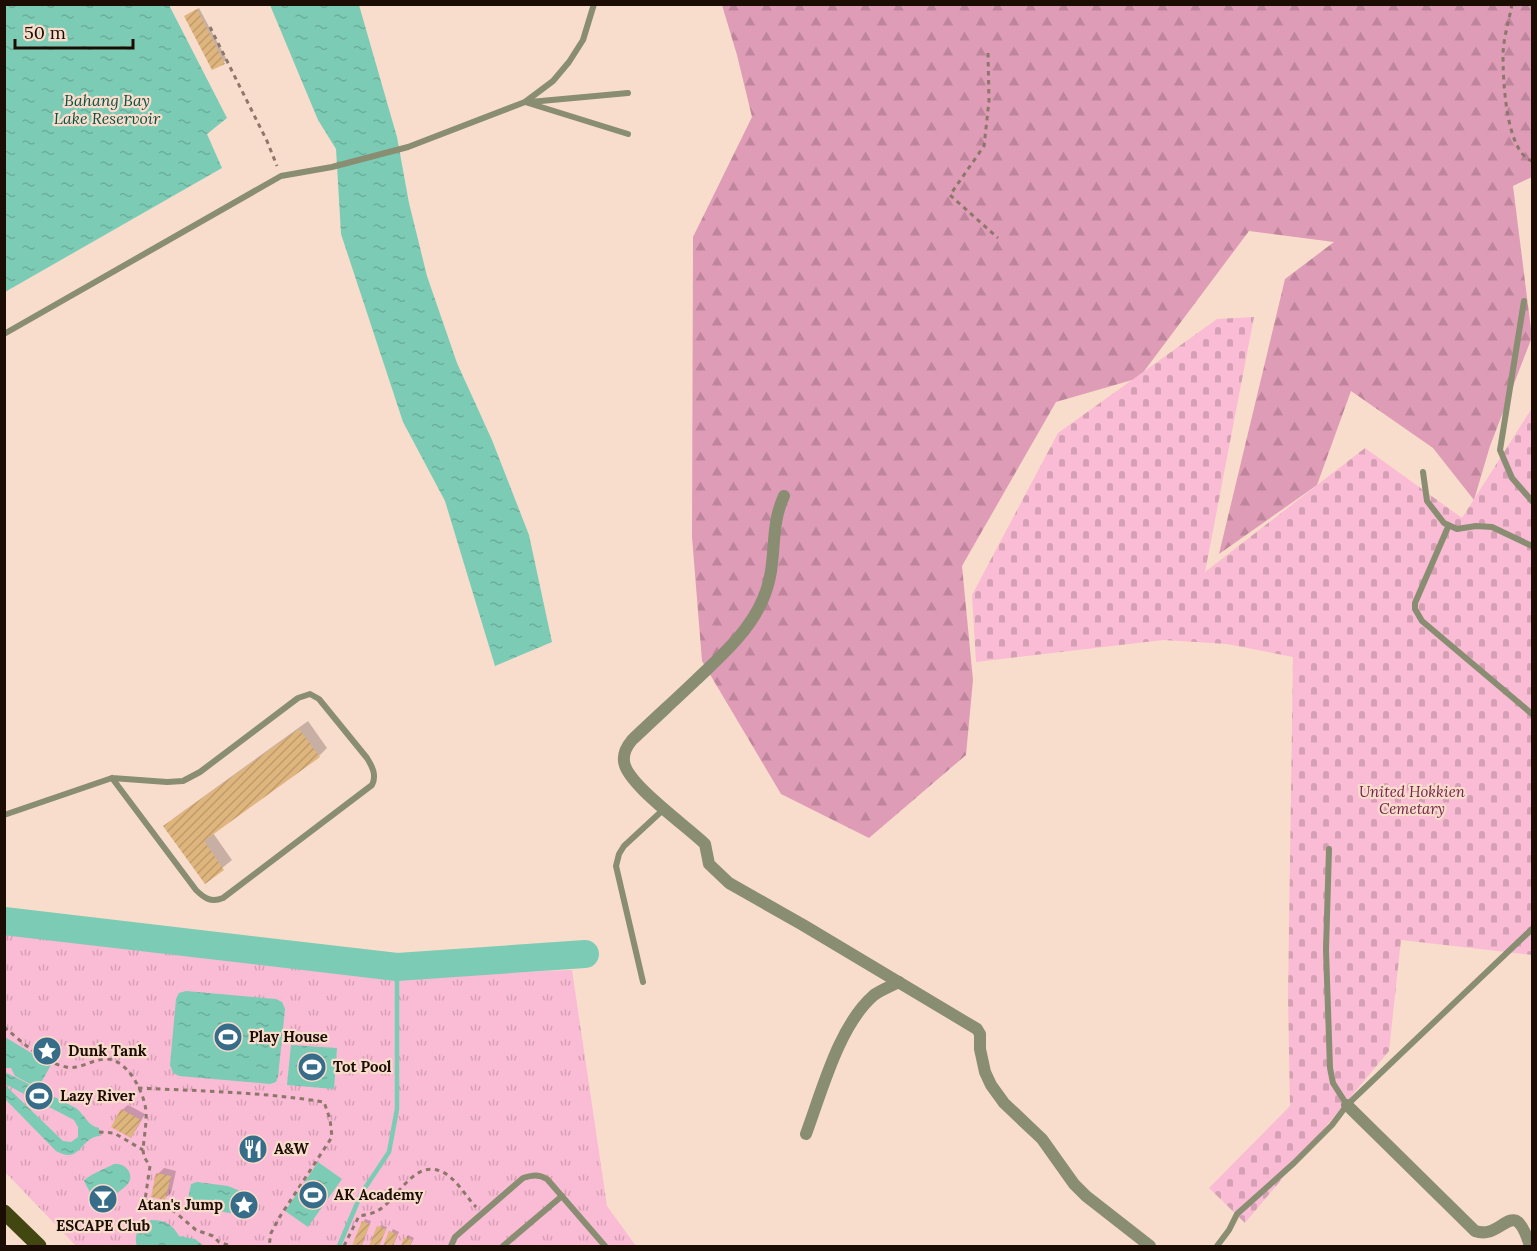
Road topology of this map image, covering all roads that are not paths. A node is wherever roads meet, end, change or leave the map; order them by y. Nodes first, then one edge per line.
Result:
1 (594, 4) edge
2 (628, 93) dead end
3 (525, 102) junction
4 (628, 134) dead end
5 (1524, 301) dead end
6 (4, 333) edge
7 (1423, 472) dead end
8 (783, 496) dead end
9 (1533, 501) edge
10 (1448, 527) junction
11 (1533, 546) edge
12 (1533, 714) edge
13 (112, 778) junction
14 (664, 809) junction
15 (4, 815) edge
16 (1329, 849) dead end
17 (1533, 929) edge
18 (642, 982) dead end
19 (899, 982) junction
20 (1347, 1105) junction
21 (806, 1134) dead end
22 (562, 1196) junction
23 (4, 1212) edge
24 (39, 1246) edge
25 (451, 1246) edge
26 (503, 1246) edge
27 (605, 1246) edge
28 (1150, 1246) edge
29 (1216, 1246) edge
30 (1530, 1246) edge

1 - 3 lane
2 - 3 lane
3 - 4 lane
3 - 6 lane
5 - 9 lane
7 - 10 lane
8 - 14 street
10 - 11 lane
10 - 12 lane
13 - 13 lane
13 - 15 lane
14 - 18 lane
14 - 19 street
16 - 20 lane
17 - 20 lane
19 - 21 street
19 - 28 street
20 - 29 lane
20 - 30 street
22 - 25 lane
22 - 26 lane
22 - 27 lane
23 - 24 main road

